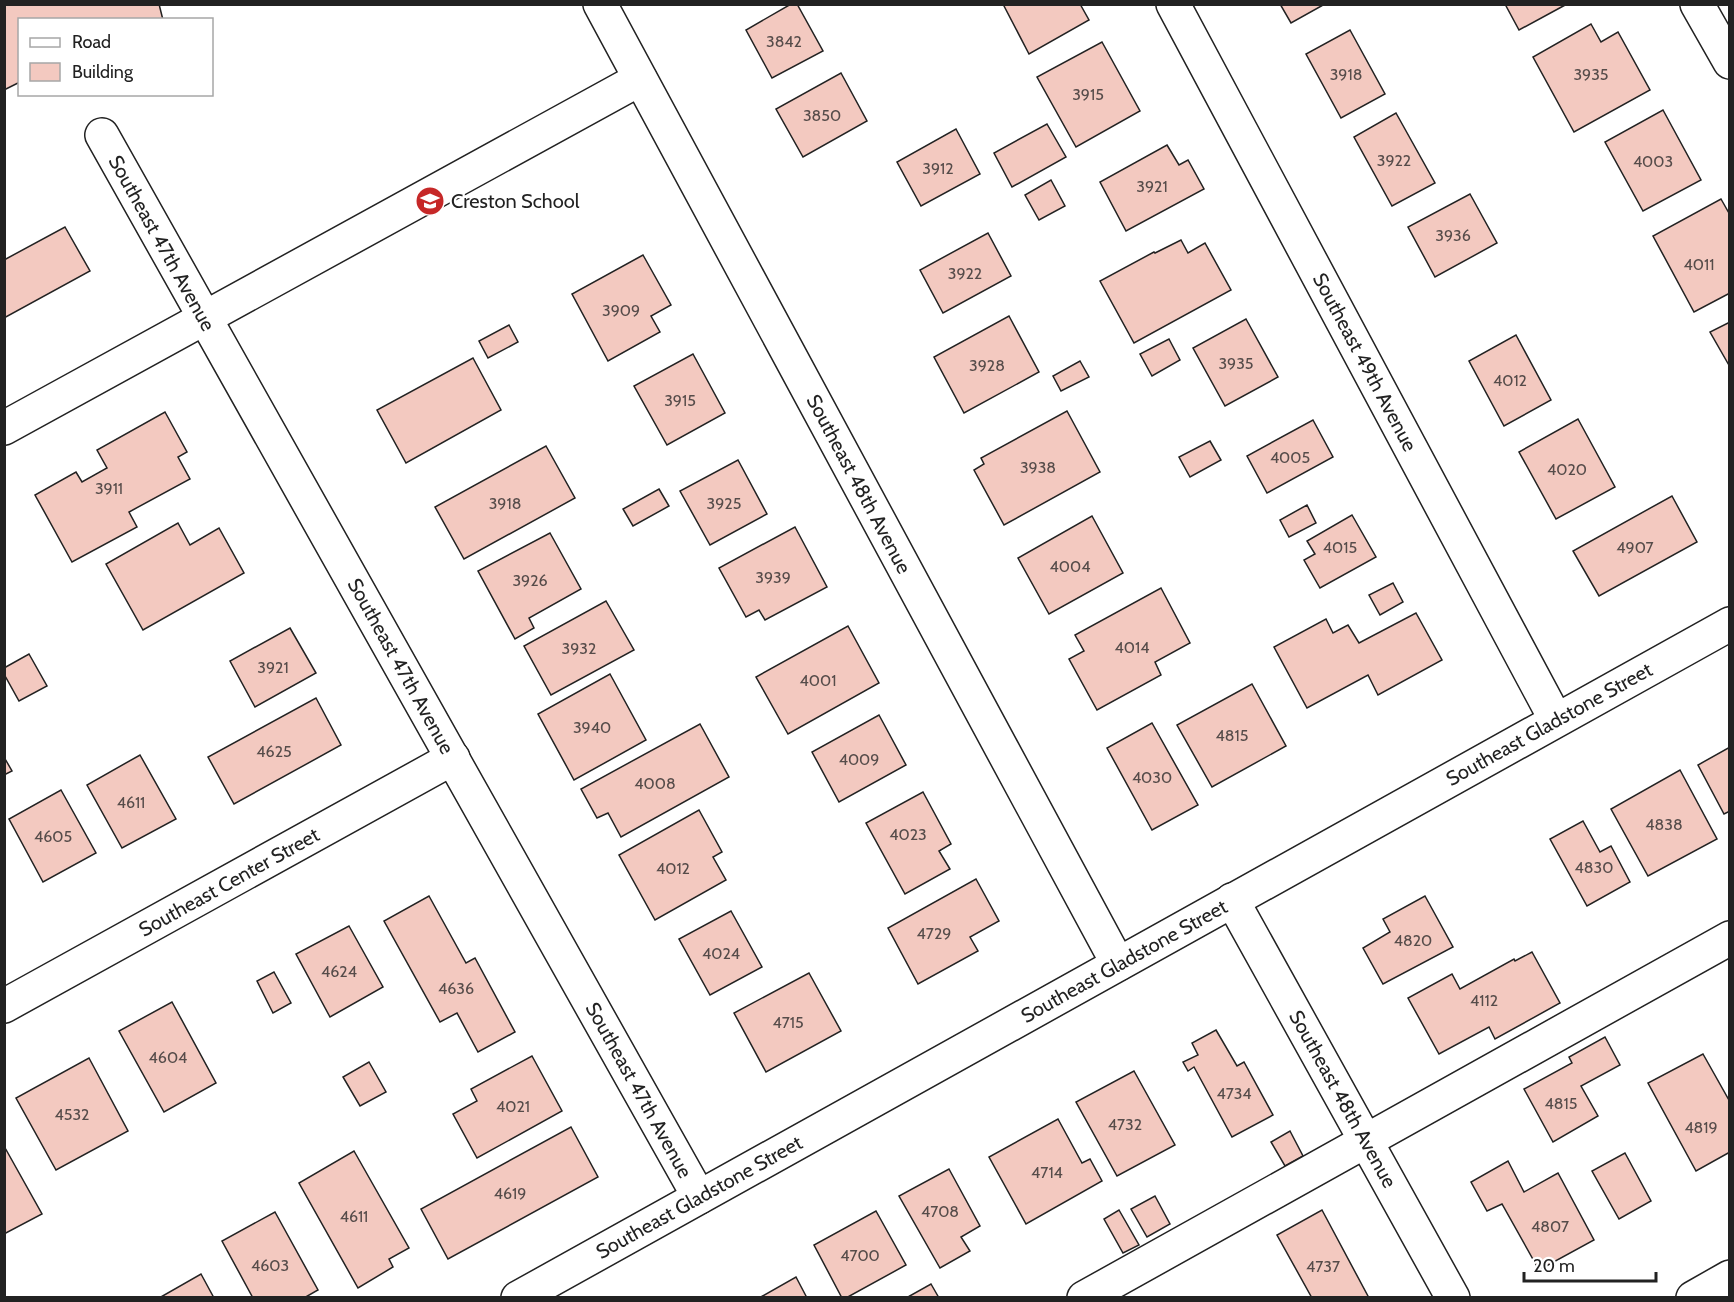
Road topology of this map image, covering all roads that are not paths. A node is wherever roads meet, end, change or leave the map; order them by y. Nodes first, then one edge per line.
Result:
1 (600, 4) edge
2 (1173, 4) edge
3 (1697, 4) edge
4 (1730, 62) edge
5 (640, 79) junction
6 (102, 135) dead end
7 (205, 318) junction
8 (4, 428) edge
9 (1730, 624) edge
10 (1556, 720) junction
11 (453, 758) junction
12 (1232, 900) junction
13 (1730, 938) edge
14 (1118, 964) junction
15 (4, 1006) edge
16 (1366, 1140) junction
17 (699, 1197) junction
18 (1730, 1277) edge
19 (518, 1298) edge
20 (1084, 1298) edge
21 (1453, 1298) edge
22 (1693, 1298) edge

1 - 5 street, Southeast 48th Avenue
2 - 10 street, Southeast 49th Avenue
3 - 4 street
5 - 7 street
5 - 14 street, Southeast 48th Avenue
6 - 7 street, Southeast 47th Avenue
7 - 8 street
7 - 11 street, Southeast 47th Avenue
9 - 10 street, Southeast Gladstone Street
10 - 12 street, Southeast Gladstone Street
11 - 15 street, Southeast Center Street
11 - 17 street, Southeast 47th Avenue
12 - 14 street, Southeast Gladstone Street
12 - 16 street, Southeast 48th Avenue
13 - 16 street
14 - 17 street, Southeast Gladstone Street
16 - 20 street
16 - 21 street, Southeast 48th Avenue
17 - 19 street, Southeast Gladstone Street
18 - 22 street

